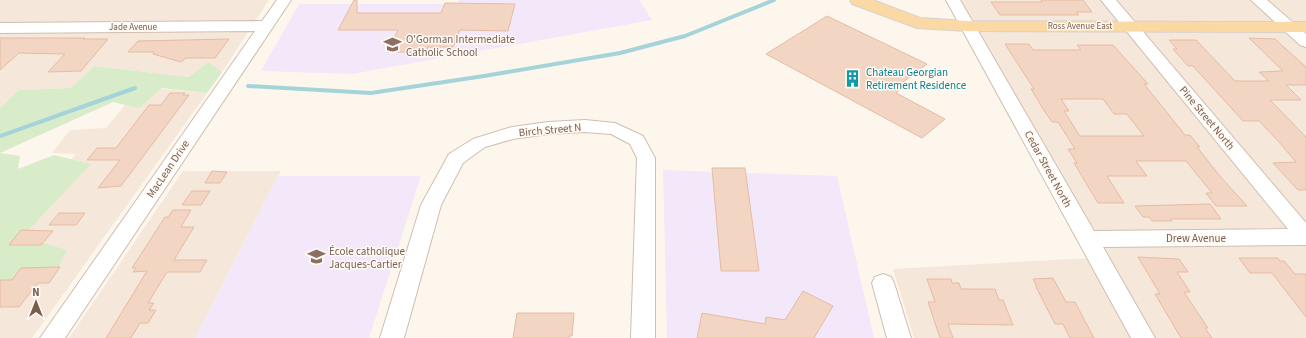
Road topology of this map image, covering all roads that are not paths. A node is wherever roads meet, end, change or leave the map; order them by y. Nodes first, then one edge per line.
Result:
1 (284, 0) edge
2 (858, 0) edge
3 (953, 0) edge
4 (1108, 0) edge
5 (1258, 0) edge
6 (266, 26) junction
7 (967, 26) junction
8 (1130, 26) junction
9 (1298, 27) edge
10 (0, 28) edge
11 (1306, 42) edge
12 (1306, 237) edge
13 (1087, 238) junction
14 (883, 283) dead end
15 (395, 327) edge
16 (52, 338) edge
17 (643, 338) edge
18 (899, 338) edge
19 (1143, 338) edge

1 - 6 street, MacLean Drive
2 - 7 main road, Ross Avenue East
3 - 7 street, Cedar Street North
4 - 8 street, Pine Street North
5 - 9 street
6 - 10 street, Jade Avenue
6 - 16 street, MacLean Drive
7 - 8 main road, Ross Avenue East
7 - 13 street, Cedar Street North
8 - 9 main road, Ross Avenue East
8 - 12 street, Pine Street North
9 - 11 street
12 - 13 street, Drew Avenue
13 - 19 street, Cedar Street North
14 - 18 street
15 - 17 street, Birch Street N

